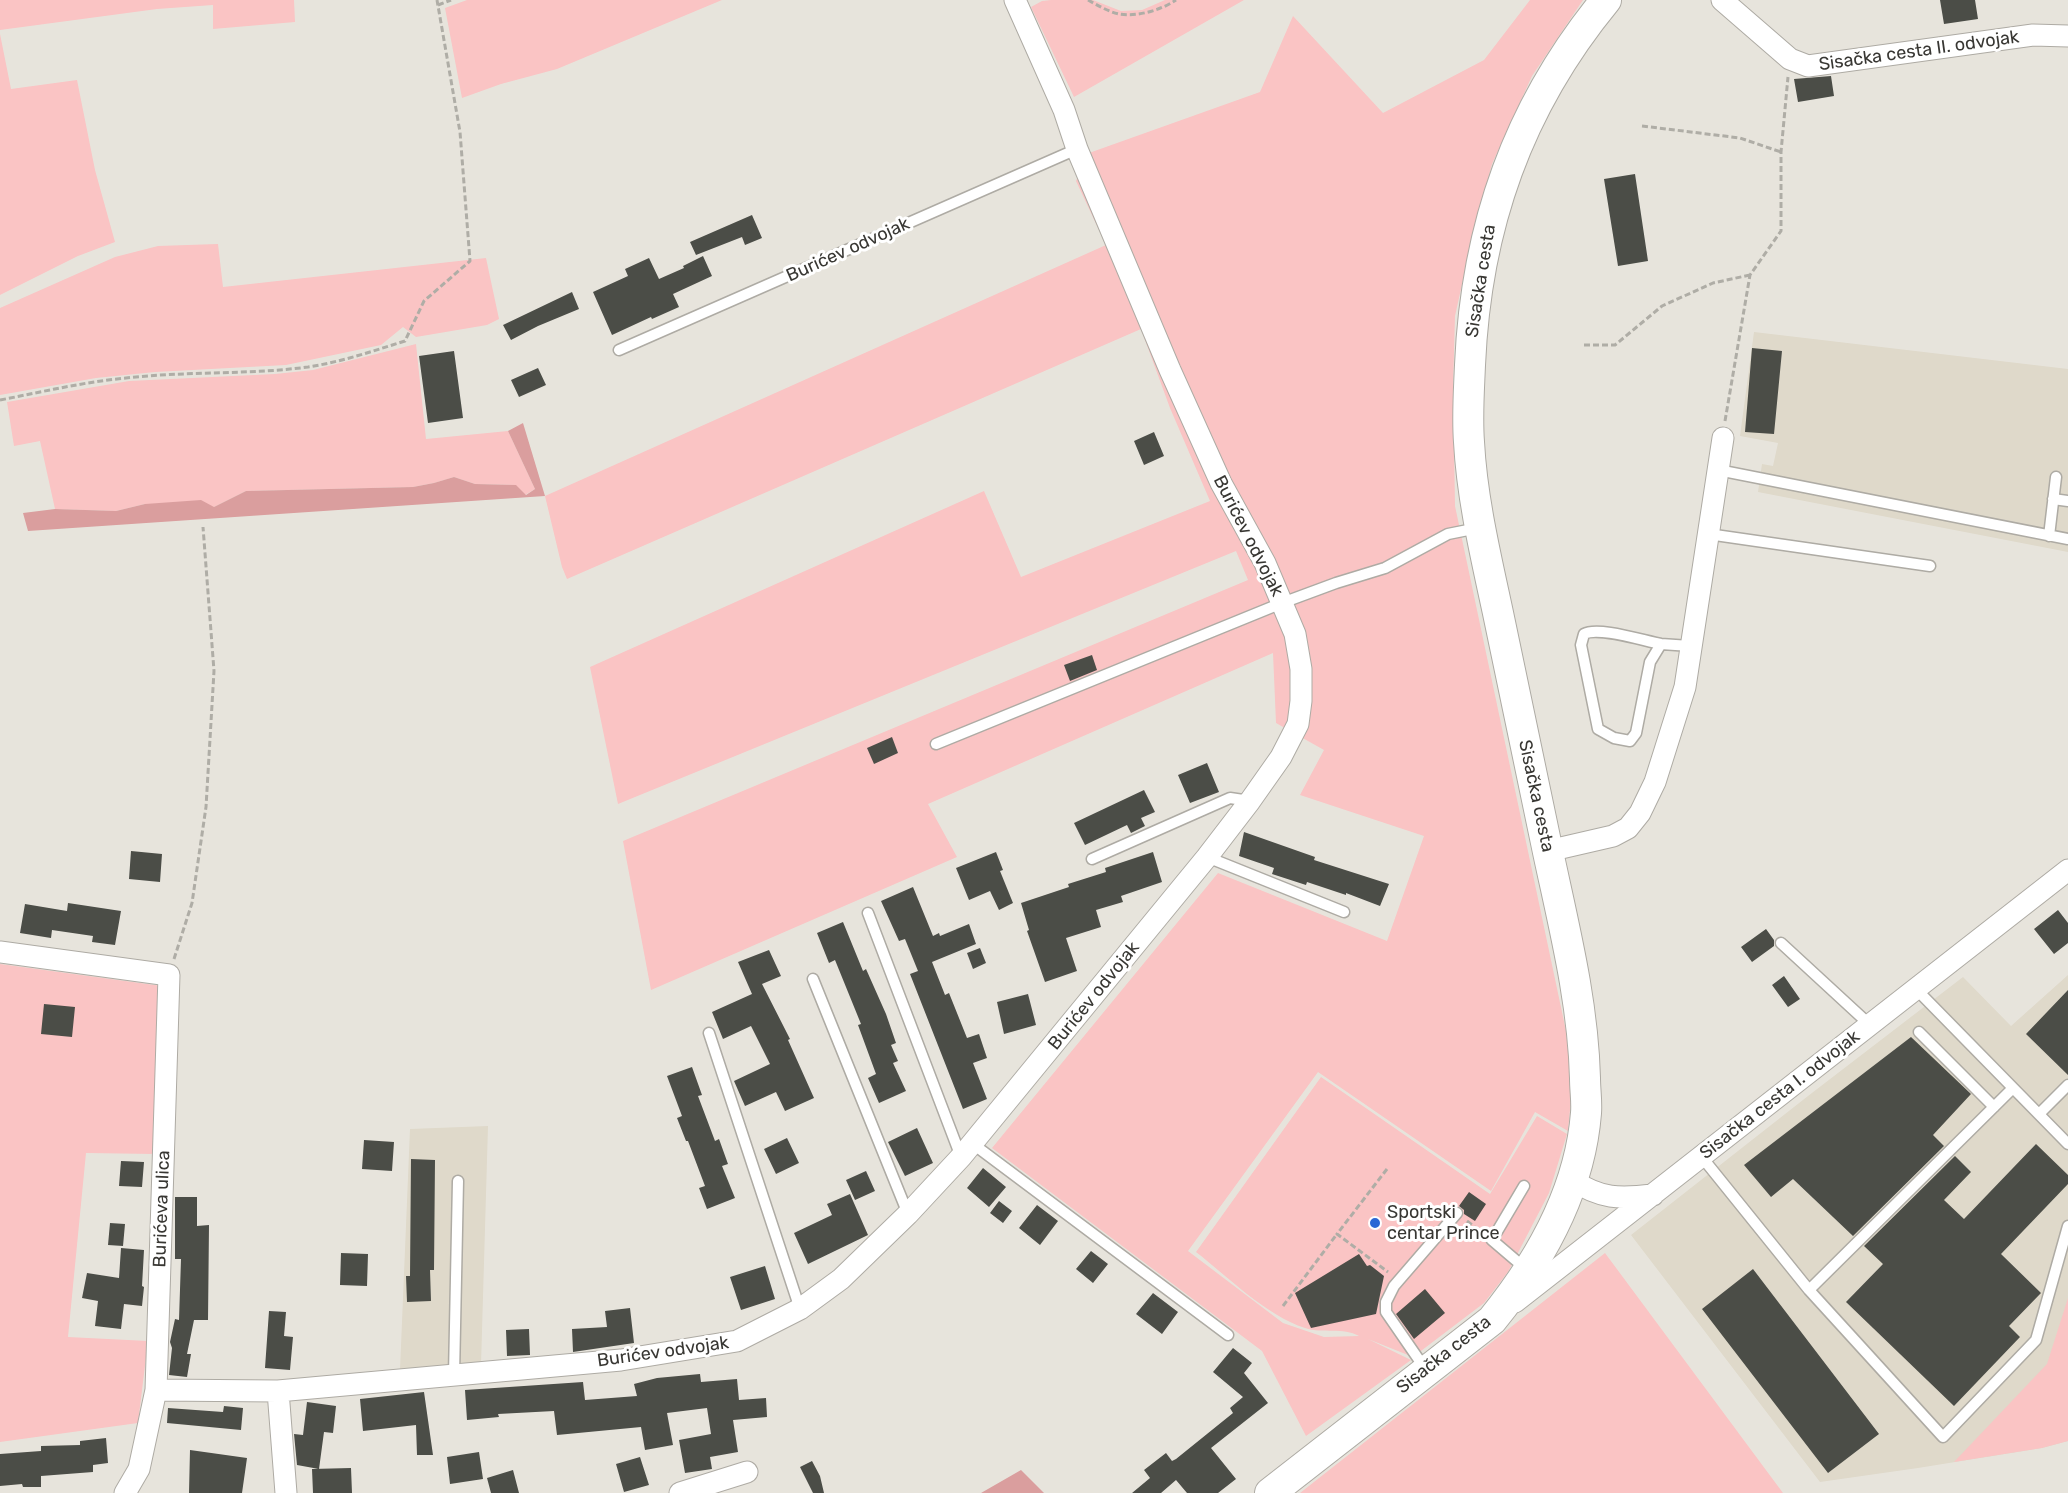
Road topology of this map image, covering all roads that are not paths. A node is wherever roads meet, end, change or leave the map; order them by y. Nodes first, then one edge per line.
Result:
1 (1015, 0) edge
2 (1606, 0) edge
3 (1722, 0) edge
4 (2068, 36) edge
5 (1077, 149) junction
6 (620, 350) dead end
7 (1723, 438) road end
8 (1718, 470) junction
9 (2056, 477) dead end
10 (2054, 500) junction
11 (2068, 501) edge
12 (1480, 528) junction
13 (1708, 534) junction
14 (2049, 536) junction
15 (2068, 539) edge
16 (1930, 566) dead end
17 (1282, 603) junction
18 (1661, 644) junction
19 (1690, 646) junction
20 (936, 744) dead end
21 (1250, 801) junction
22 (1548, 851) junction
23 (1207, 857) junction
24 (1092, 859) dead end
25 (2068, 870) edge
26 (1344, 912) dead end
27 (868, 913) dead end
28 (1781, 943) dead end
29 (0, 952) edge
30 (813, 979) dead end
31 (1916, 989) junction
32 (1870, 1025) junction
33 (1919, 1032) dead end
34 (709, 1033) dead end
35 (2068, 1085) edge
36 (2013, 1088) junction
37 (1994, 1107) junction
38 (2039, 1114) junction
39 (2068, 1144) edge
40 (967, 1151) junction
41 (1701, 1156) junction
42 (1572, 1180) junction
43 (458, 1181) dead end
44 (1524, 1186) dead end
45 (1653, 1195) junction
46 (908, 1214) junction
47 (1457, 1214) road end
48 (2068, 1226) edge
49 (1528, 1271) junction
50 (1809, 1290) junction
51 (800, 1309) junction
52 (1492, 1320) junction
53 (1228, 1335) dead end
54 (1426, 1370) junction
55 (454, 1375) junction
56 (156, 1389) junction
57 (278, 1391) junction
58 (747, 1472) dead end
59 (125, 1493) edge
60 (286, 1493) edge
61 (680, 1493) edge
62 (1270, 1493) edge

1 - 5 street, Burićev odvojak
2 - 12 main road, Sisačka cesta
3 - 4 street, Sisačka cesta II. odvojak
5 - 6 lane, Burićev odvojak
5 - 17 street, Burićev odvojak
7 - 8 street
8 - 13 street
8 - 14 lane
9 - 10 lane
10 - 11 lane
10 - 14 lane
12 - 17 lane
12 - 22 main road, Sisačka cesta
13 - 16 lane
13 - 19 street
14 - 15 lane
17 - 20 lane
17 - 21 street, Burićev odvojak
18 - 18 lane
18 - 19 lane
19 - 22 street
21 - 23 street, Burićev odvojak
21 - 24 lane
22 - 42 main road, Sisačka cesta
23 - 26 lane
23 - 40 street, Burićev odvojak
25 - 31 street, Sisačka cesta I. odvojak
27 - 40 lane
28 - 32 lane
29 - 56 street, Burićeva ulica
30 - 46 lane
31 - 32 street, Sisačka cesta I. odvojak
31 - 36 lane
32 - 41 street, Sisačka cesta I. odvojak
33 - 37 lane
34 - 51 lane
35 - 38 lane
36 - 37 lane
36 - 38 lane
37 - 50 lane
38 - 39 lane
40 - 46 street, Burićev odvojak
40 - 53 lane
41 - 45 street, Sisačka cesta I. odvojak
41 - 50 lane
42 - 45 street
42 - 49 main road, Sisačka cesta
43 - 55 lane
44 - 49 lane
45 - 52 street, Sisačka cesta I. odvojak
46 - 51 street, Burićev odvojak
47 - 54 lane
48 - 50 lane
49 - 52 main road, Sisačka cesta
51 - 55 street, Burićev odvojak
52 - 54 main road, Sisačka cesta
54 - 62 main road, Sisačka cesta
55 - 57 street, Burićev odvojak
56 - 57 street
56 - 59 street, Burićeva ulica
57 - 60 street
58 - 61 street

